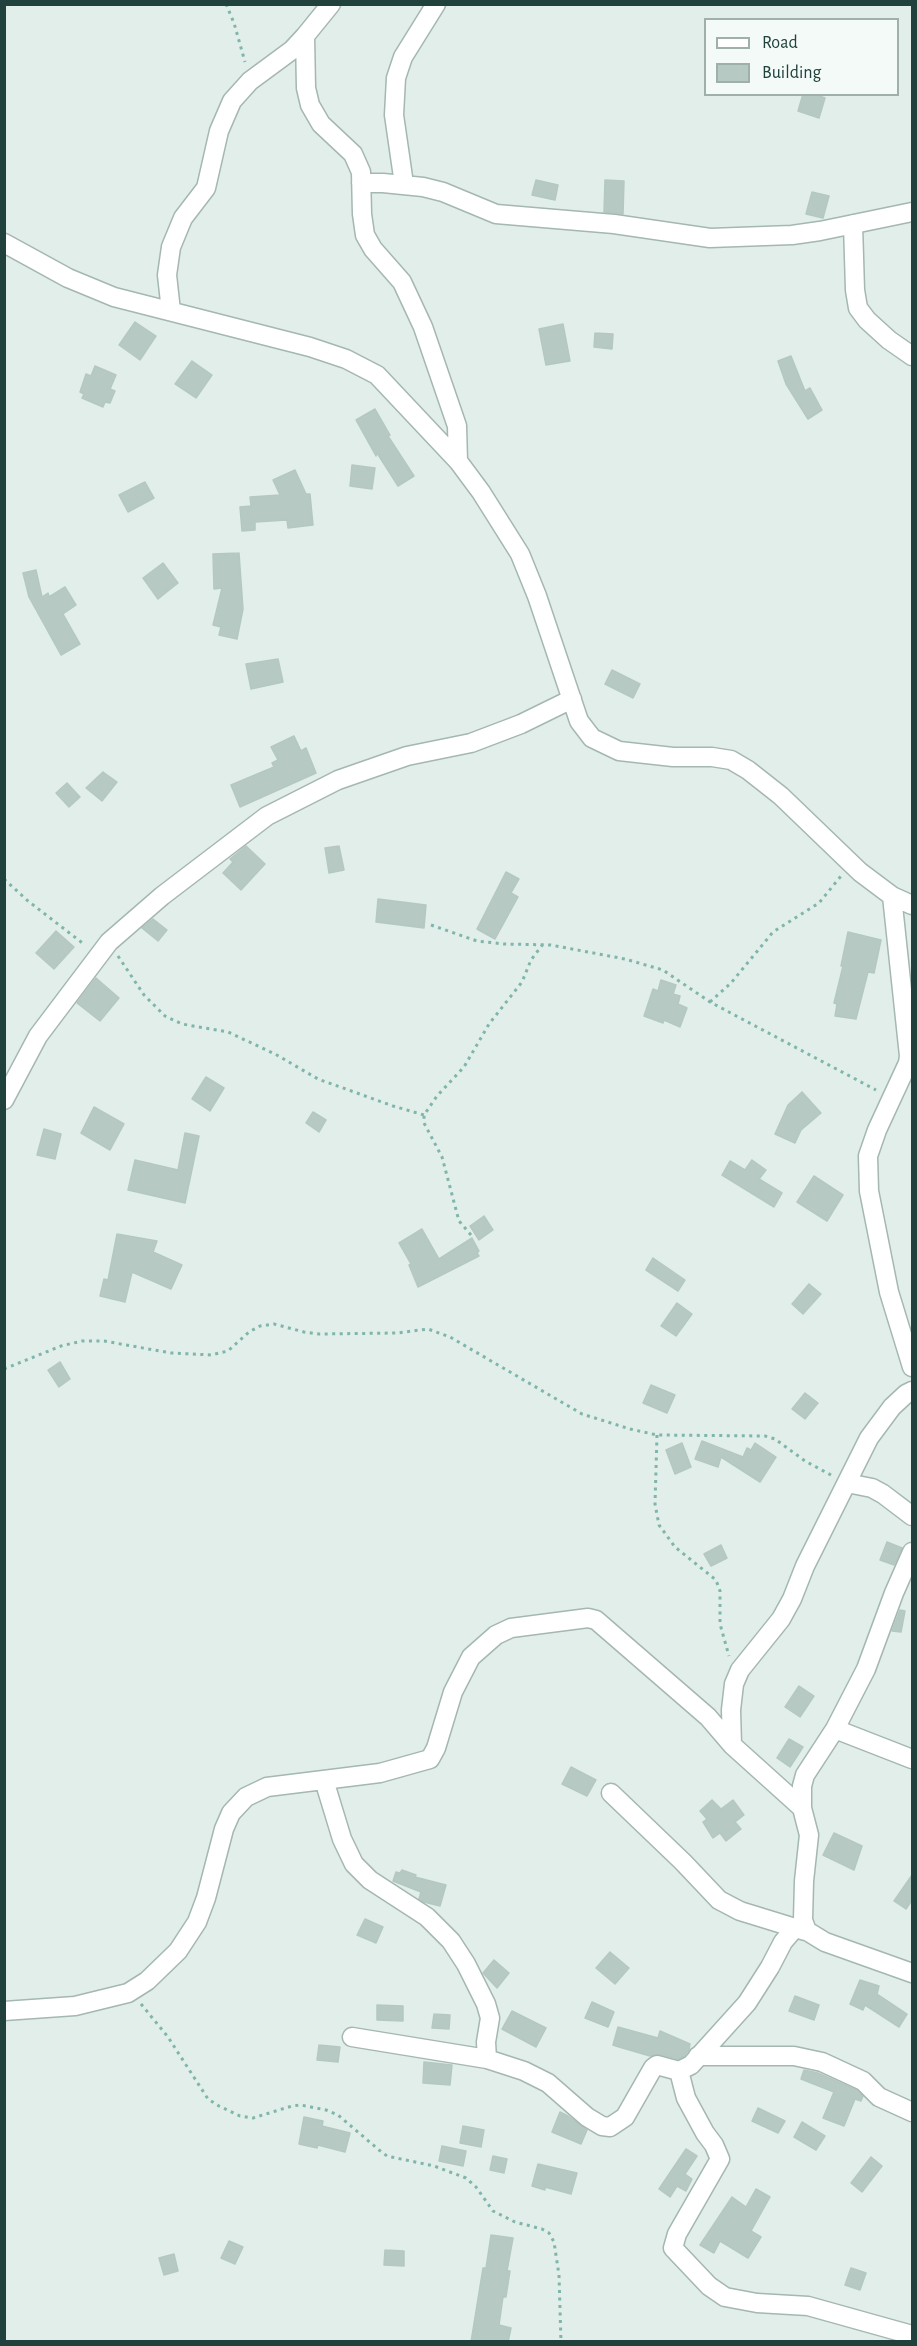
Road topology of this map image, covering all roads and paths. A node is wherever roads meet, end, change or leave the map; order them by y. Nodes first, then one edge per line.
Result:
1 (226, 4) edge
2 (331, 4) edge
3 (436, 4) edge
4 (305, 36) junction
5 (250, 81) junction
6 (361, 183) junction
7 (404, 184) junction
8 (912, 212) edge
9 (853, 224) junction
10 (4, 243) edge
11 (171, 311) junction
12 (912, 356) edge
13 (458, 461) junction
14 (572, 699) junction
15 (851, 863) junction
16 (4, 879) edge
17 (892, 896) junction
18 (912, 905) edge
19 (431, 925) dead end
20 (543, 944) junction
21 (103, 949) junction
22 (710, 1002) junction
23 (891, 1098) junction
24 (4, 1100) edge
25 (424, 1115) junction
26 (471, 1235) dead end
27 (912, 1367) edge
28 (4, 1370) edge
29 (912, 1391) edge
30 (657, 1435) junction
31 (847, 1482) junction
32 (912, 1516) edge
33 (912, 1552) edge
34 (734, 1684) junction
35 (835, 1729) junction
36 (732, 1745) junction
37 (912, 1758) edge
38 (324, 1780) junction
39 (611, 1793) dead end
40 (802, 1808) junction
41 (801, 1929) junction
42 (912, 1973) edge
43 (128, 1993) junction
44 (4, 2011) edge
45 (352, 2037) dead end
46 (698, 2056) junction
47 (487, 2059) junction
48 (679, 2071) junction
49 (912, 2112) edge
50 (912, 2335) edge
51 (561, 2342) edge

1 - 5 path
2 - 4 street
3 - 7 street
4 - 5 street
4 - 6 street
5 - 11 street
6 - 7 street
6 - 13 street
7 - 9 street
8 - 9 street
9 - 12 street
10 - 11 street
11 - 13 street
13 - 14 street
14 - 15 street
14 - 21 street
15 - 17 street
15 - 22 path
16 - 21 path
17 - 18 street
17 - 23 street
19 - 20 path
20 - 22 path
20 - 25 path
21 - 24 street
21 - 25 path
22 - 23 path
23 - 27 street
25 - 26 path
28 - 30 path
29 - 31 street
30 - 31 path
30 - 34 path
31 - 32 street
31 - 34 street
33 - 35 street
34 - 36 street
35 - 37 street
35 - 40 street
36 - 38 street
36 - 40 street
38 - 43 street
38 - 47 street
39 - 41 street
40 - 41 street
41 - 42 street
41 - 46 street
43 - 44 street
43 - 51 path
45 - 47 street
46 - 48 street
46 - 49 street
47 - 48 street
48 - 50 street

